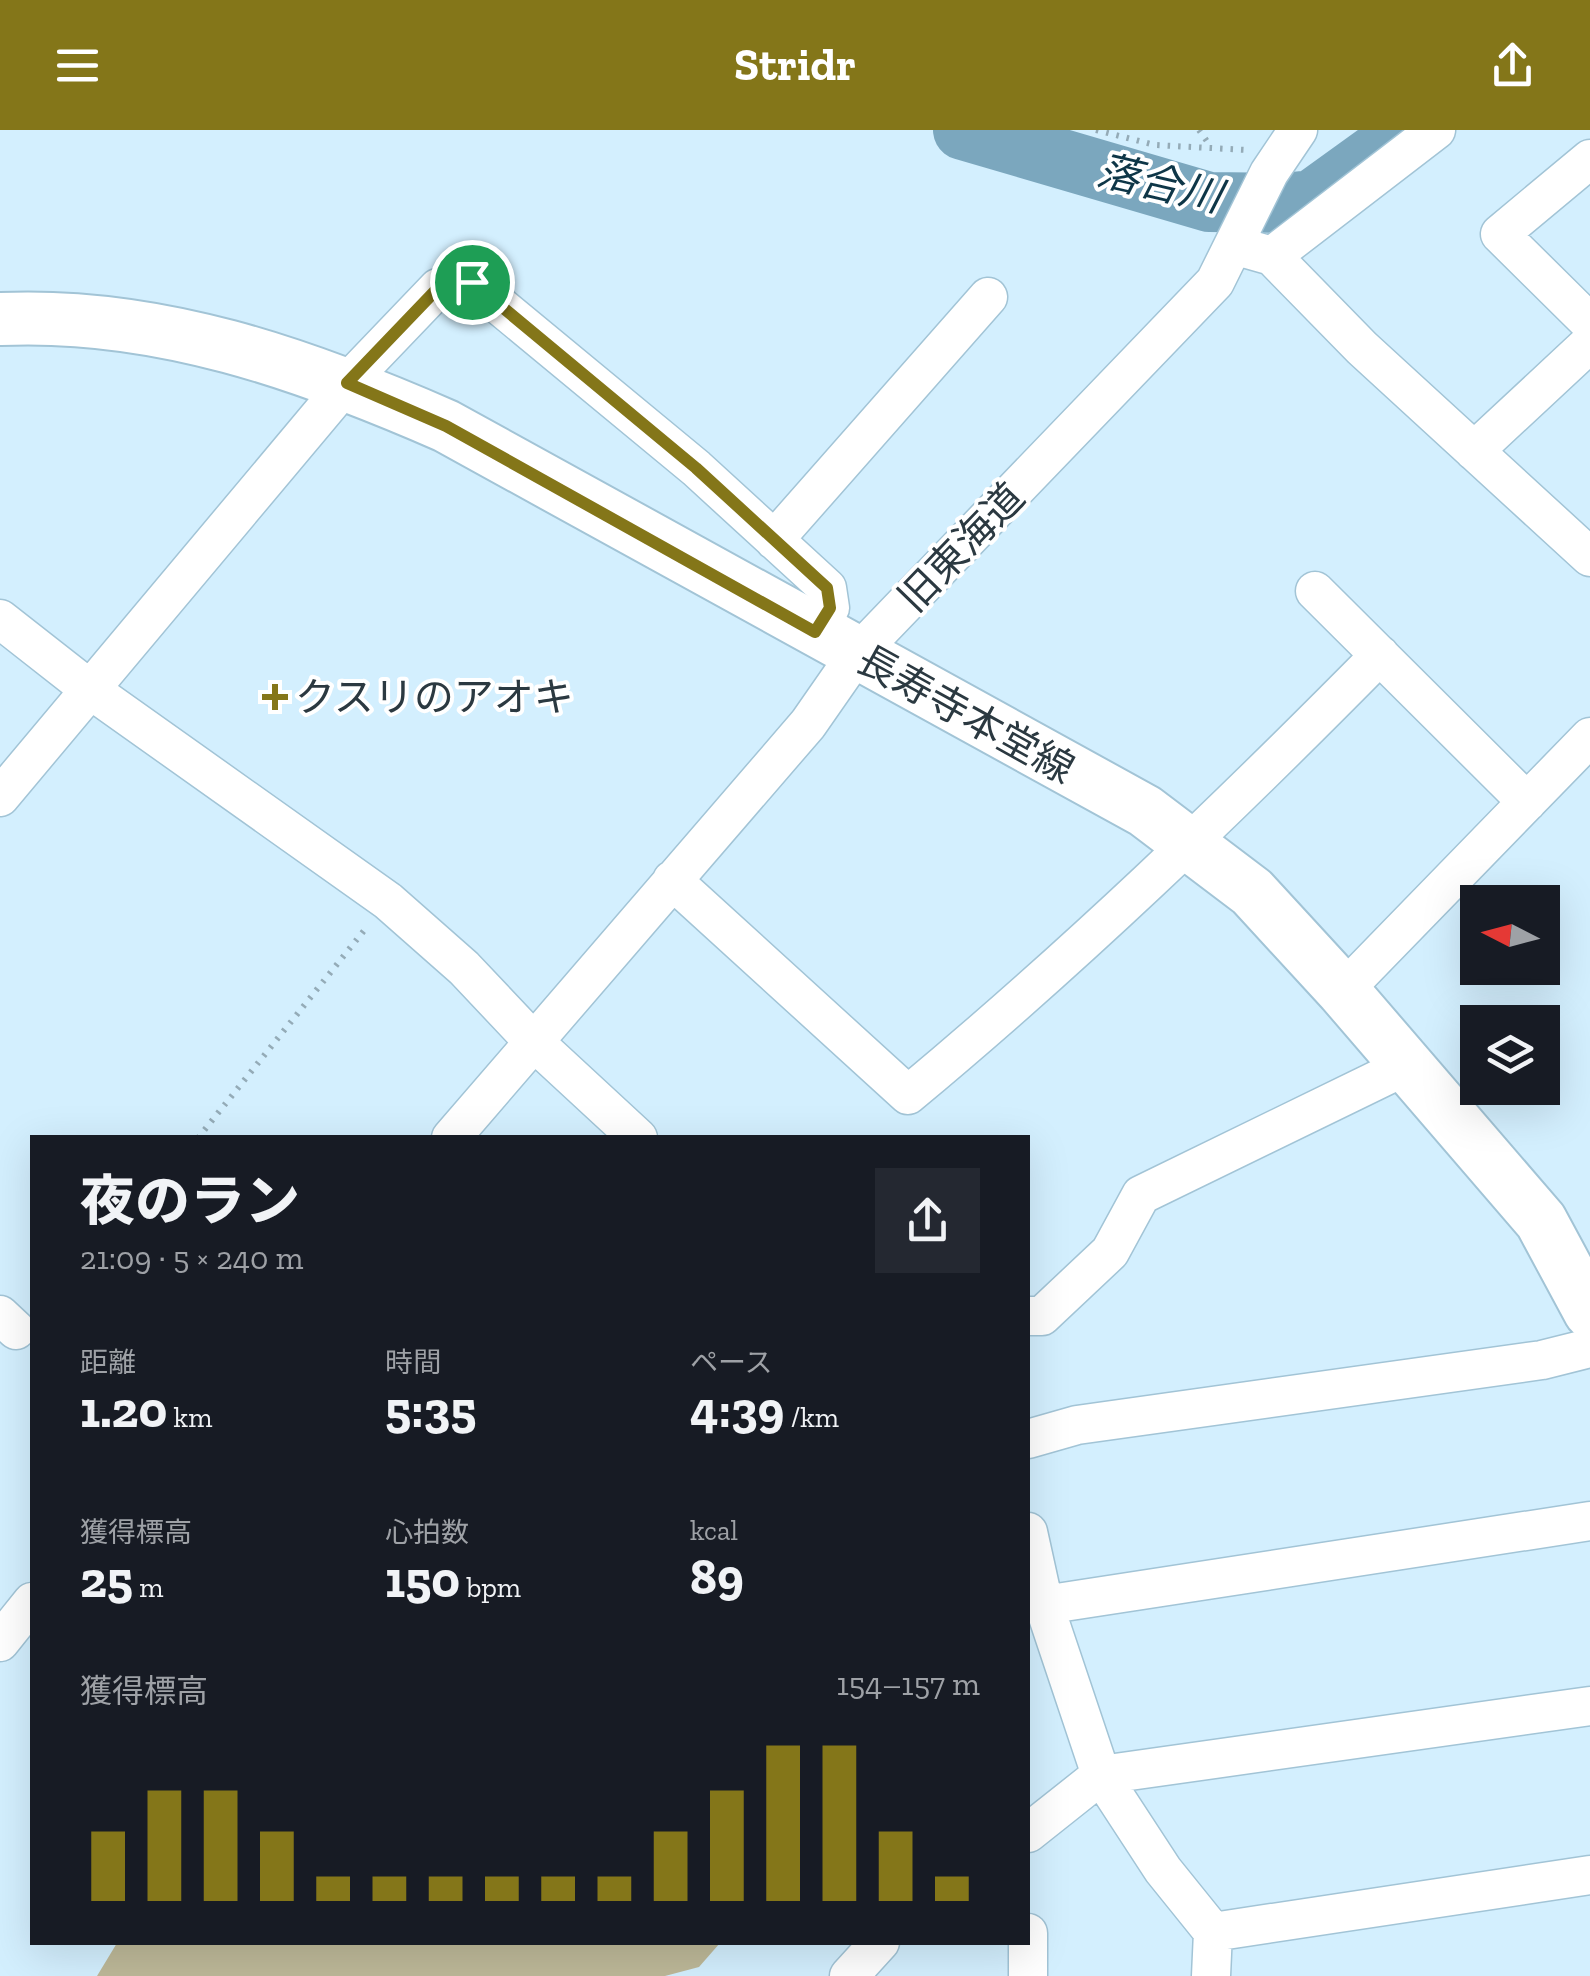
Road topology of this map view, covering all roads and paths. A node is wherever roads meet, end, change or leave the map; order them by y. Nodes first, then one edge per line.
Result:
1 (1096, 130) edge
2 (1199, 130) edge
3 (1436, 130) edge
4 (1211, 147) junction
5 (1284, 152) edge
6 (1590, 159) edge
7 (1251, 243) junction
8 (988, 297) dead end
9 (0, 319) edge
10 (1590, 323) edge
11 (1590, 343) edge
12 (347, 383) junction
13 (1474, 451) junction
14 (774, 540) junction
15 (1590, 557) edge
16 (1316, 591) dead end
17 (0, 619) edge
18 (835, 643) junction
19 (1380, 655) junction
20 (88, 688) junction
21 (1590, 737) edge
22 (0, 798) edge
23 (1527, 802) junction
24 (1191, 846) junction
25 (672, 880) junction
26 (388, 901) junction
27 (1343, 990) junction
28 (532, 1040) junction
29 (1408, 1064) junction
30 (200, 1135) edge
31 (453, 1135) edge
32 (635, 1135) edge
33 (1590, 1312) edge
34 (1030, 1316) edge
35 (1590, 1348) edge
36 (1030, 1438) edge
37 (1590, 1521) edge
38 (1030, 1541) edge
39 (30, 1604) edge
40 (1044, 1605) junction
41 (0, 1642) edge
42 (1590, 1706) edge
43 (1101, 1775) junction
44 (1030, 1831) edge
45 (1590, 1876) edge
46 (1213, 1932) junction
47 (877, 1945) edge
48 (1028, 1945) edge
49 (849, 1976) edge
50 (1028, 1976) edge
51 (1210, 1976) edge

1 - 4 path
2 - 4 path
3 - 7 street
4 - 5 path
5 - 7 street, 旧東海道
6 - 10 street
7 - 13 street
7 - 18 street, 旧東海道
8 - 14 street
9 - 12 main road, 長寿寺本堂線
11 - 13 street
12 - 14 street
12 - 18 main road, 長寿寺本堂線
12 - 20 street
13 - 15 street
14 - 18 street
16 - 19 street
17 - 20 street
18 - 24 main road, 長寿寺本堂線
18 - 25 street, 旧東海道
19 - 23 street
19 - 24 street
20 - 22 street
20 - 26 street
21 - 23 street
23 - 27 street
24 - 25 street
24 - 27 main road, 長寿寺本堂線
25 - 28 street, 旧東海道
26 - 28 street
26 - 30 path
27 - 29 main road, 長寿寺本堂線
28 - 31 street, 旧東海道
28 - 32 street
29 - 33 main road, 長寿寺本堂線
29 - 34 street
35 - 36 street
37 - 40 street
38 - 40 street
39 - 41 street
40 - 43 street
42 - 43 street
43 - 44 street
43 - 46 street
45 - 46 street
46 - 51 street
47 - 49 street
48 - 50 street

